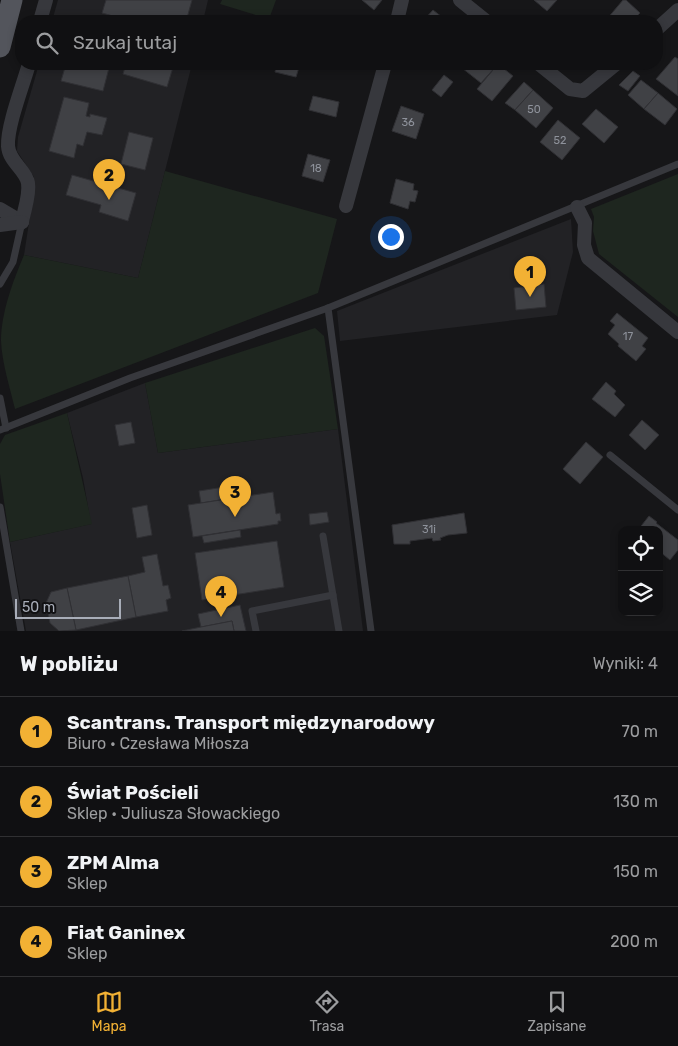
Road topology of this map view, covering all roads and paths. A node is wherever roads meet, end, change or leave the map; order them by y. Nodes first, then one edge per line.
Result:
1 (12, 0) edge
2 (46, 0) edge
3 (402, 0) edge
4 (460, 0) edge
5 (678, 10) edge
6 (42, 15) edge
7 (398, 15) edge
8 (479, 15) edge
9 (663, 24) edge
10 (0, 47) edge
11 (27, 70) edge
12 (383, 70) edge
13 (546, 70) edge
14 (609, 70) edge
15 (678, 164) edge
16 (346, 206) dead end
17 (576, 207) junction
18 (0, 209) edge
19 (22, 222) junction
20 (0, 224) edge
21 (0, 284) edge
22 (328, 308) junction
23 (678, 332) edge
24 (0, 398) edge
25 (3, 429) edge
26 (610, 455) dead end
27 (0, 507) edge
28 (678, 510) edge
29 (323, 536) dead end
30 (333, 595) junction
31 (21, 631) edge
32 (256, 631) edge
33 (339, 631) edge
34 (371, 631) edge

1 - 10 main road
2 - 6 street
3 - 7 street
4 - 8 street
5 - 9 street
11 - 19 street
12 - 16 street
13 - 14 street
15 - 17 lane
17 - 22 lane
17 - 23 street
18 - 19 street
19 - 20 street
19 - 21 lane
22 - 25 lane
22 - 34 lane
24 - 25 lane
26 - 28 lane
27 - 31 lane
29 - 30 lane
30 - 32 lane
30 - 33 lane

